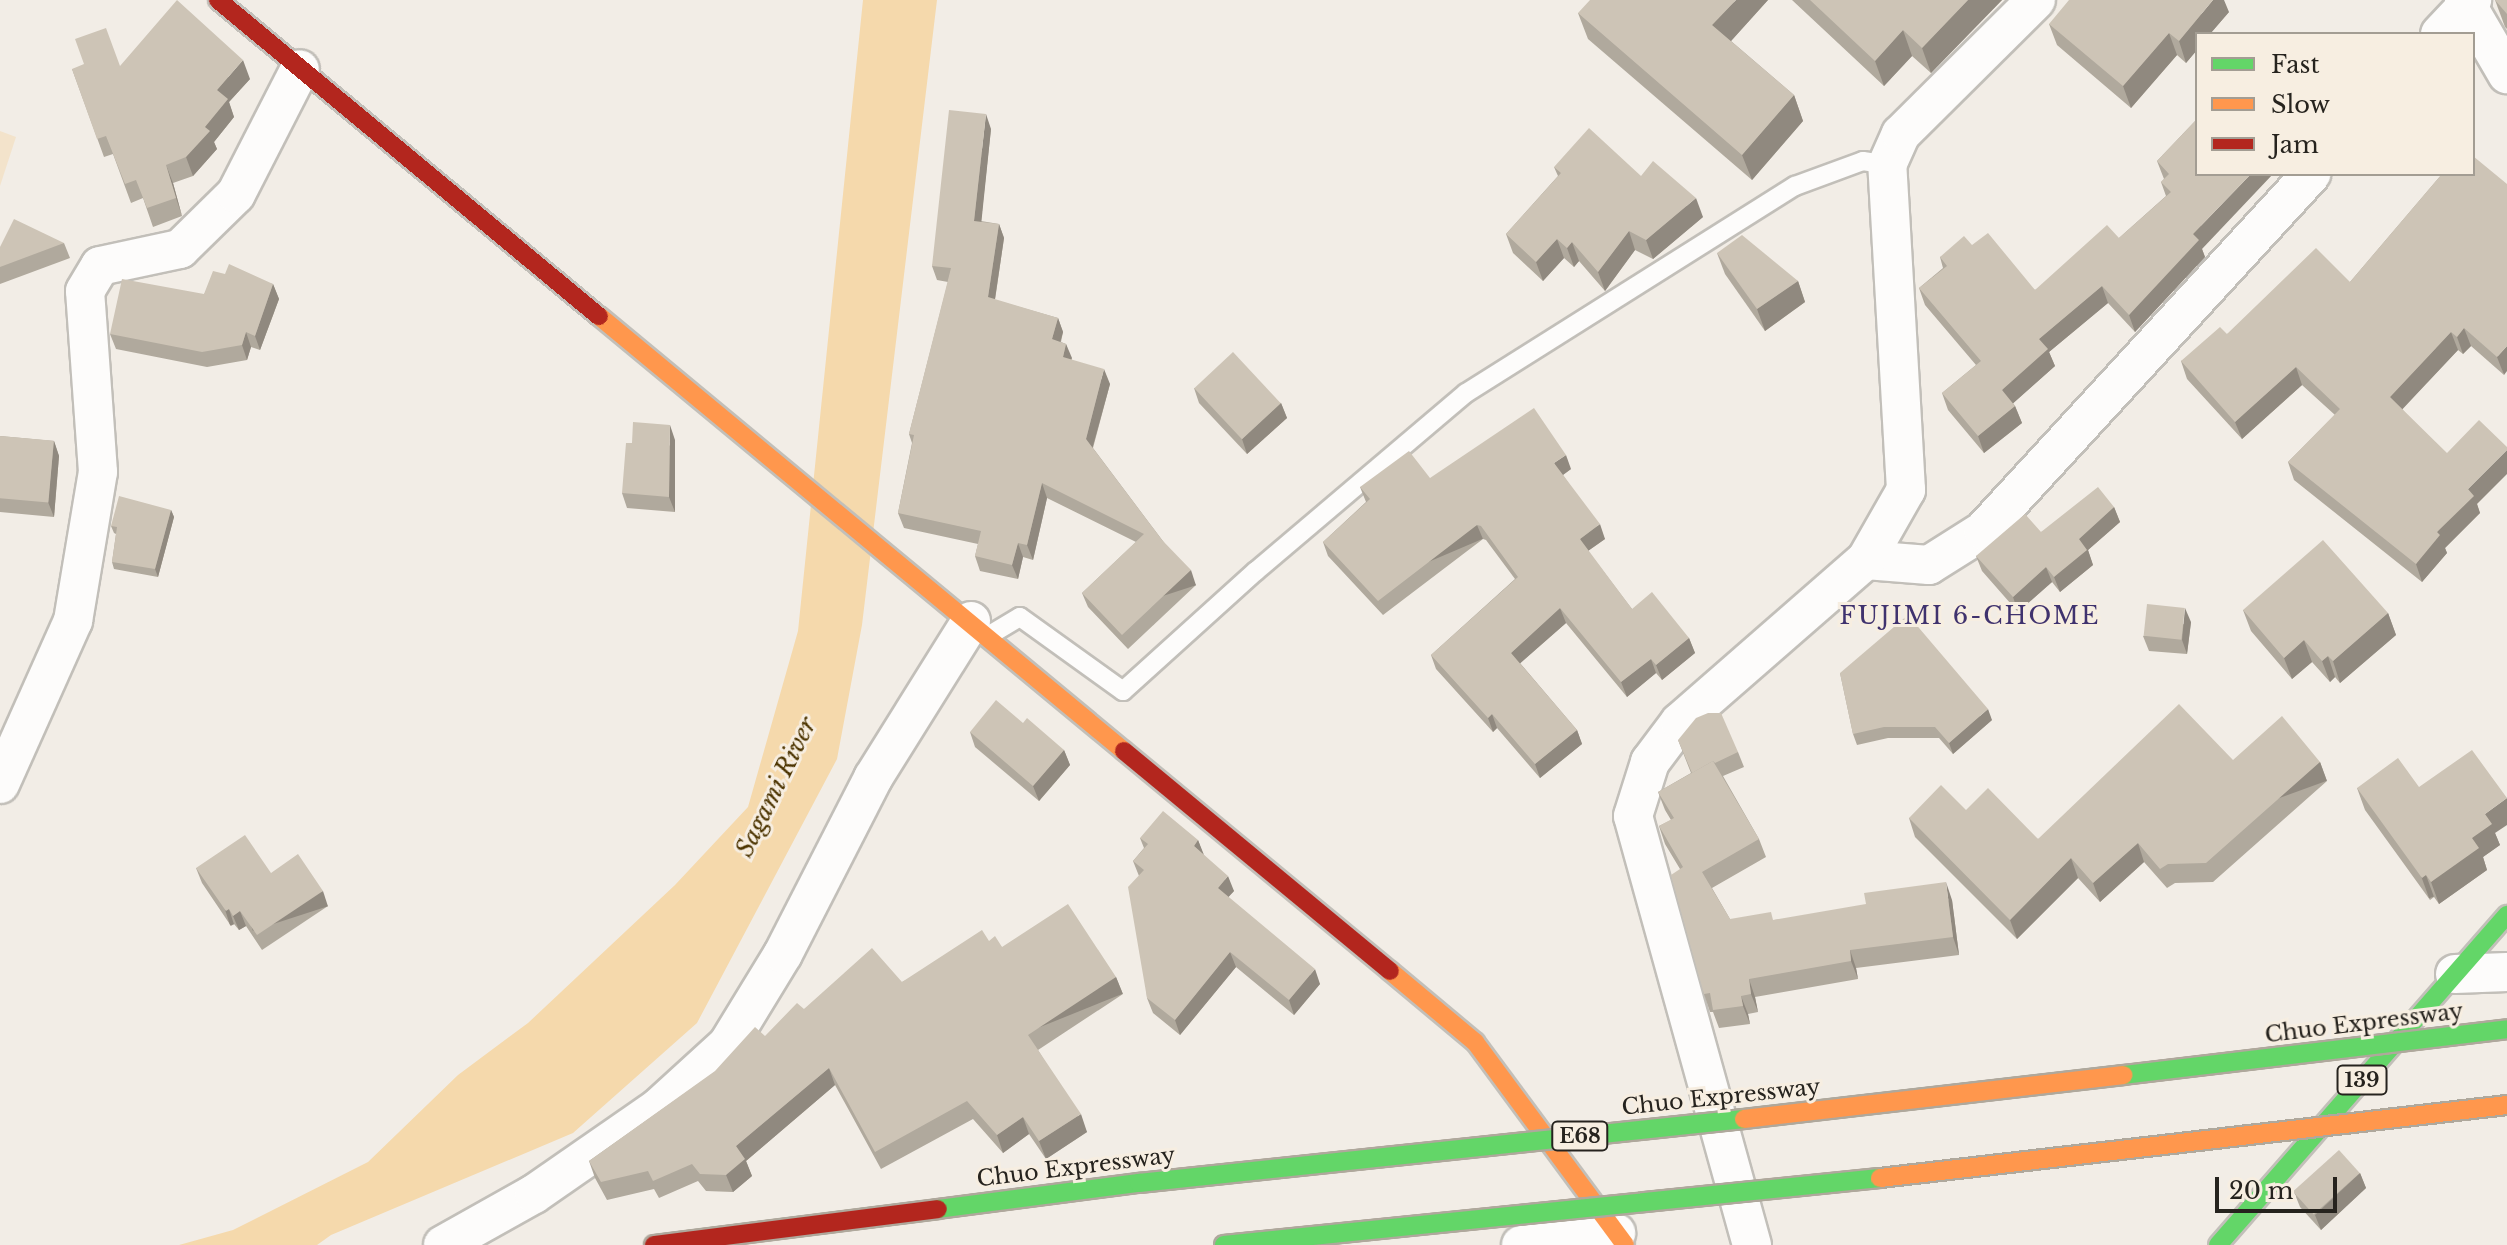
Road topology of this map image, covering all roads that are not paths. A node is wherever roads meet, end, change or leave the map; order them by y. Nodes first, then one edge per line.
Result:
1 (218, 0) edge
2 (2036, 0) edge
3 (2468, 2) edge
4 (2442, 32) edge
5 (300, 69) junction
6 (2507, 74) edge
7 (1887, 165) junction
8 (2309, 176) edge
9 (1866, 560) junction
10 (979, 628) junction
11 (0, 784) edge
12 (2507, 915) edge
13 (2507, 972) edge
14 (2455, 974) junction
15 (2507, 1029) edge
16 (2507, 1105) edge
17 (1620, 1239) edge
18 (443, 1245) edge
19 (654, 1245) edge
20 (1224, 1245) edge
21 (1521, 1245) edge
22 (1752, 1245) edge
23 (2218, 1245) edge

1 - 5 main road
2 - 7 street
3 - 4 street
3 - 6 street
5 - 10 main road
5 - 11 street
7 - 9 street
7 - 10 lane
8 - 9 street
9 - 22 street
10 - 17 main road
10 - 18 street
12 - 14 main road, 139
13 - 14 street
14 - 23 main road, 139
15 - 19 main road, Chuo Expressway / E68, bridge
16 - 20 main road, bridge
17 - 21 street

